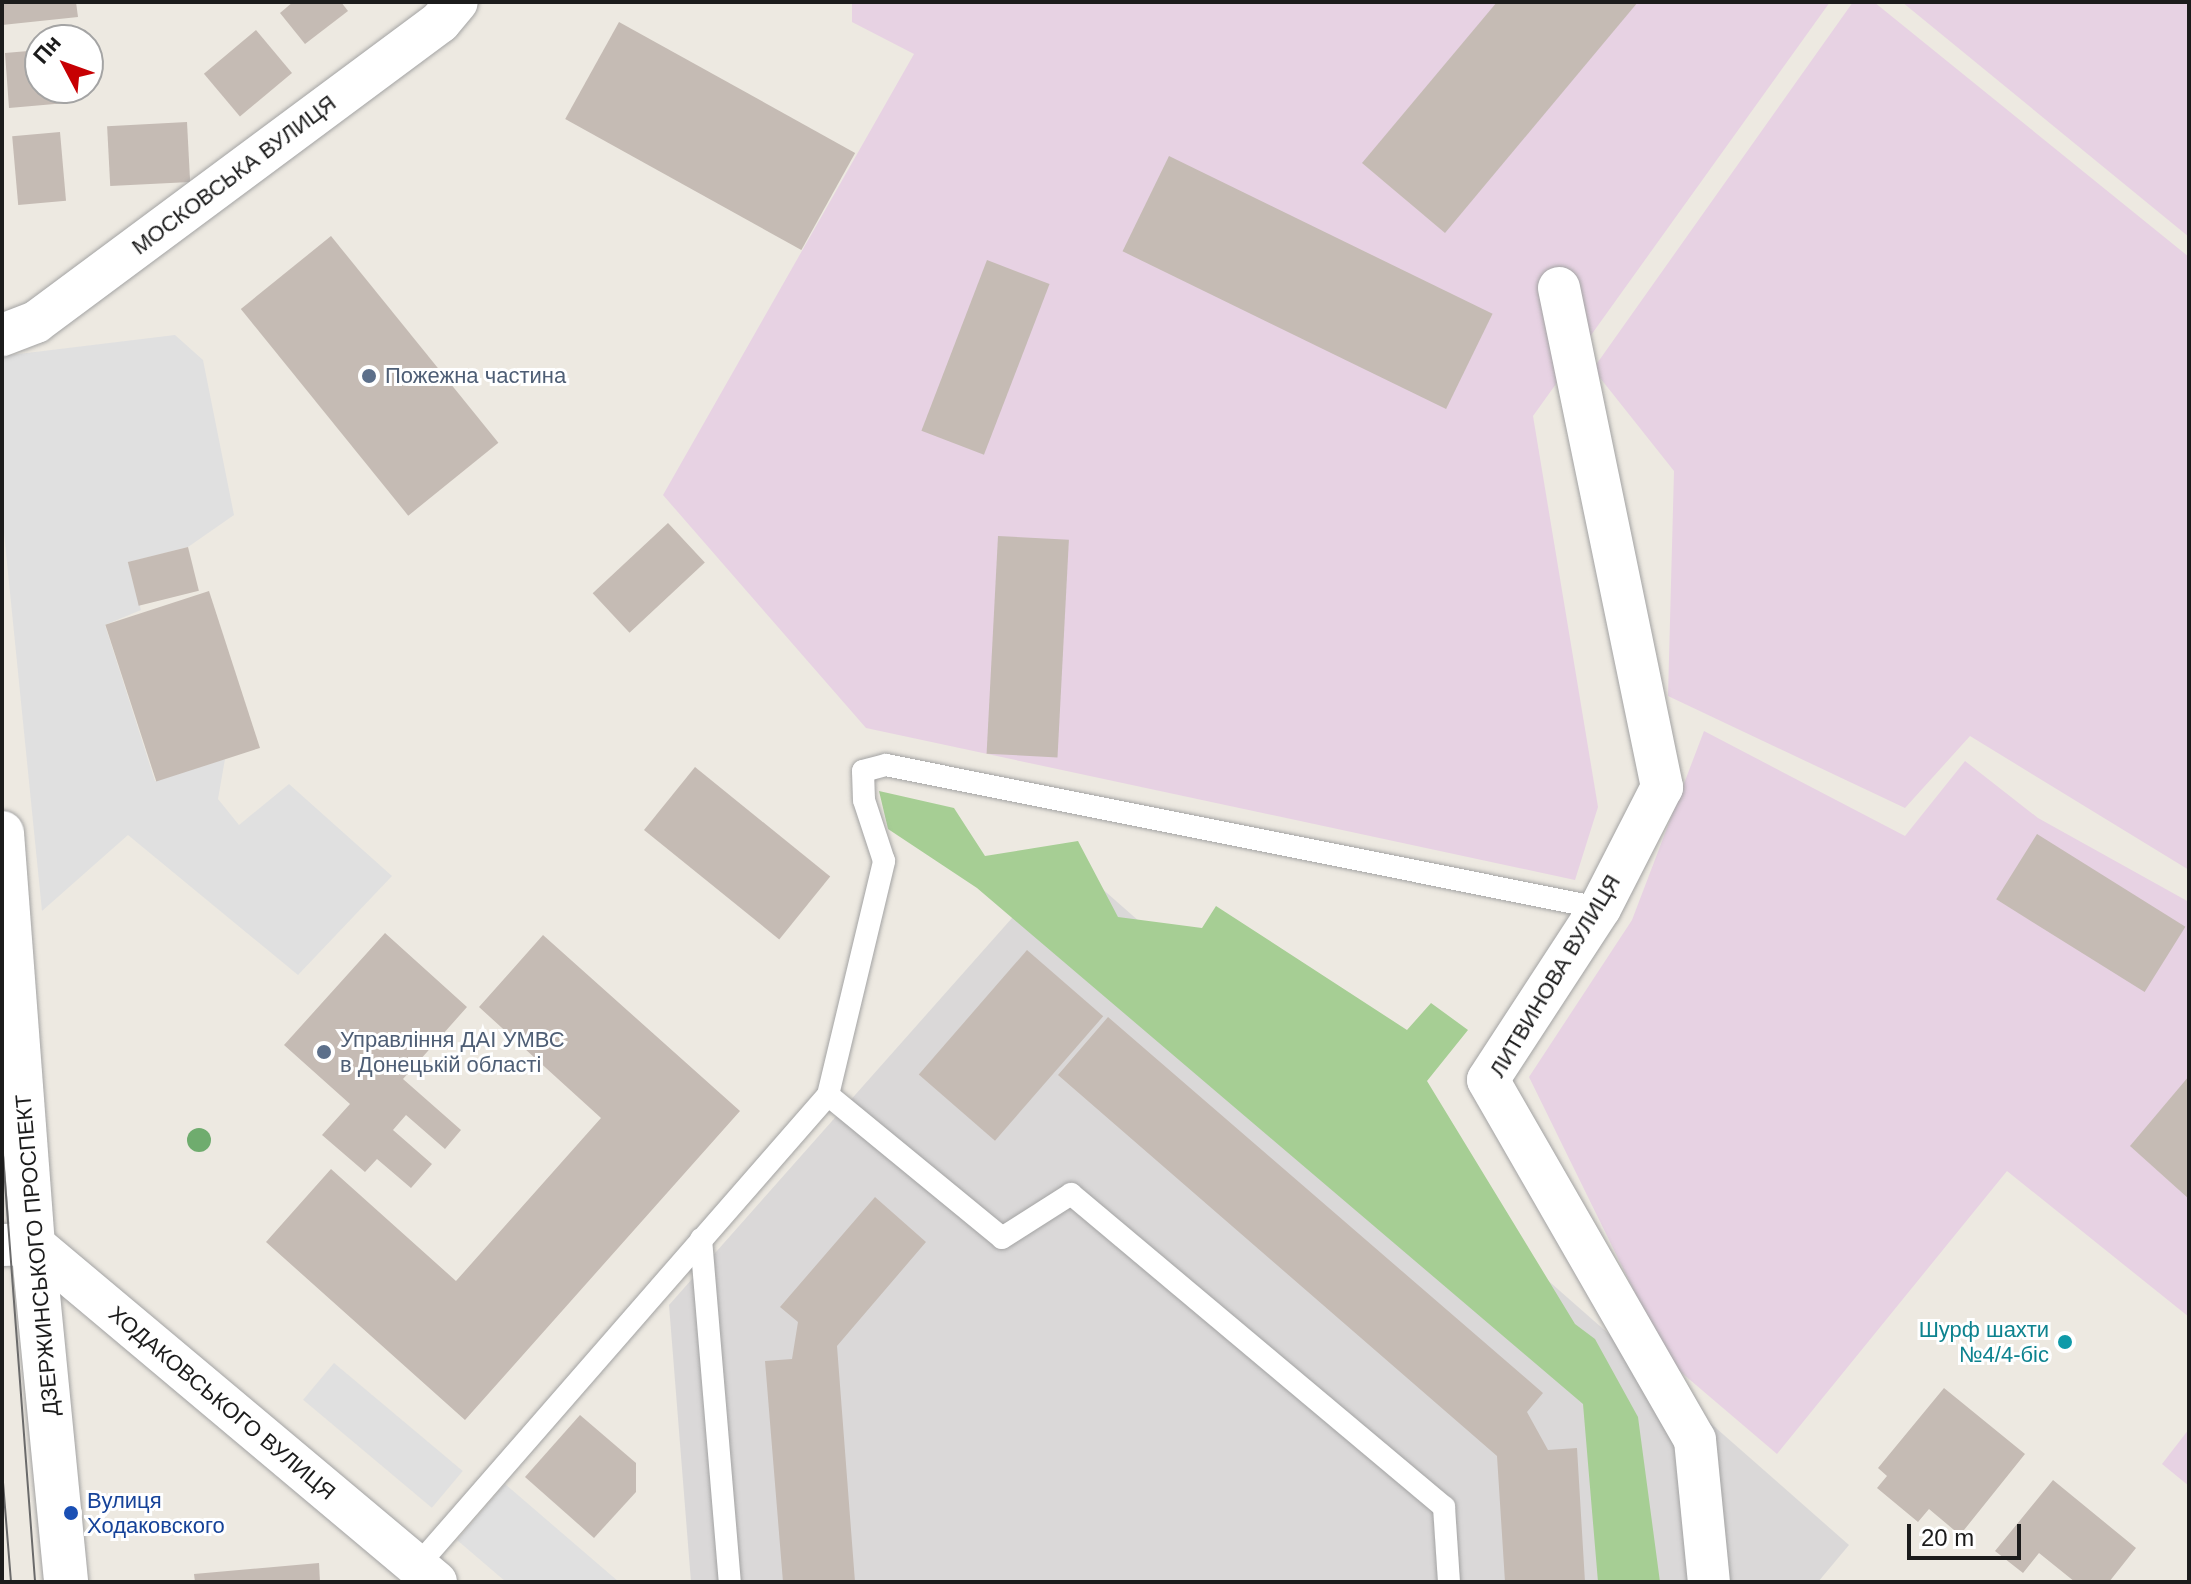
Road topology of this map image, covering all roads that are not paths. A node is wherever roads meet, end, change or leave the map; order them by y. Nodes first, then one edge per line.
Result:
1 (457, 2) edge
2 (1559, 288) dead end
3 (2, 335) edge
4 (2, 833) edge
5 (1600, 908) junction
6 (828, 1095) junction
7 (701, 1239) junction
8 (17, 1245) edge
9 (419, 1576) edge
10 (66, 1582) edge
11 (730, 1582) edge
12 (1449, 1582) edge
13 (1709, 1582) edge

1 - 3 street, МОСКОВСЬКА ВУЛИЦЯ
2 - 5 street, ЛИТВИНОВА ВУЛИЦЯ
4 - 8 street, ДЗЕРЖИНСЬКОГО ПРОСПЕКТ
5 - 6 lane
5 - 13 street, ЛИТВИНОВА ВУЛИЦЯ
6 - 7 lane
6 - 12 lane
7 - 9 lane
7 - 11 lane
8 - 9 street, ХОДАКОВСЬКОГО ВУЛИЦЯ
8 - 10 street, ДЗЕРЖИНСЬКОГО ПРОСПЕКТ

